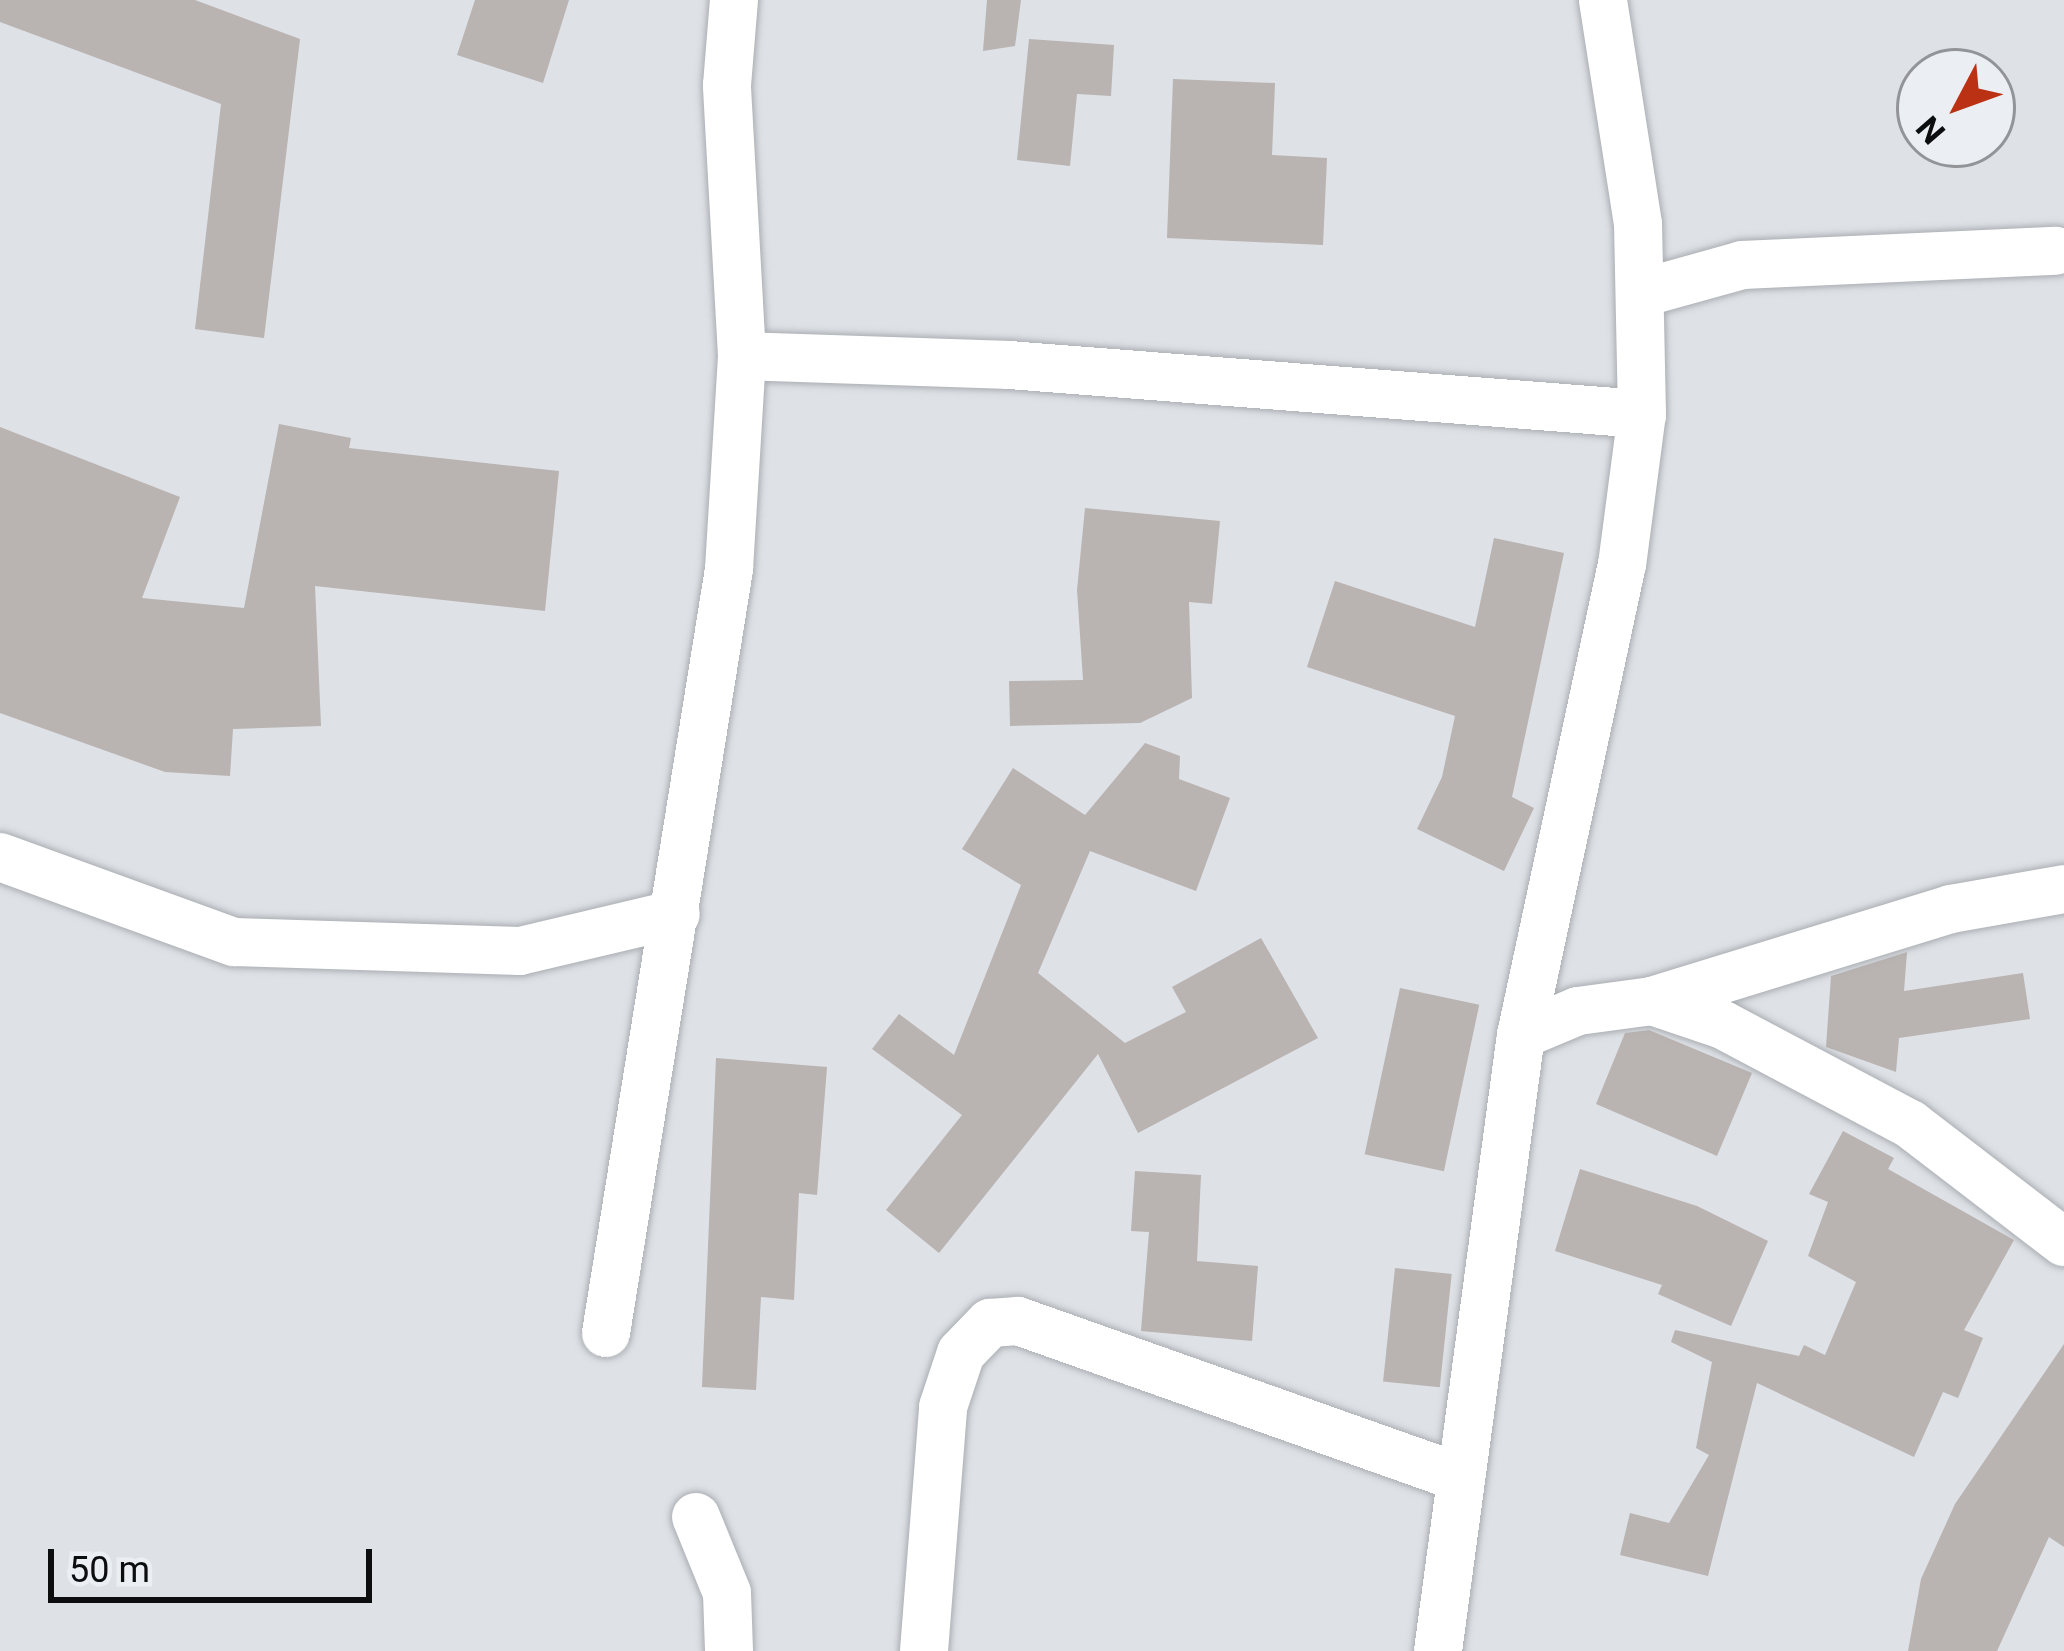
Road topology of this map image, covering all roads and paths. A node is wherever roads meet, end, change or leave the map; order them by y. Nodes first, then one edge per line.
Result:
1 (734, 0) edge
2 (1603, 0) edge
3 (2056, 251) dead end
4 (1642, 293) junction
5 (742, 356) junction
6 (1642, 414) junction
7 (0, 857) edge
8 (2064, 889) edge
9 (676, 914) junction
10 (1652, 1001) junction
11 (1521, 1036) junction
12 (2064, 1242) edge
13 (606, 1333) dead end
14 (1459, 1477) junction
15 (696, 1517) dead end
16 (729, 1651) edge
17 (924, 1651) edge
18 (1438, 1651) edge

1 - 5 street
2 - 4 street
3 - 4 street
4 - 6 street
5 - 6 street
5 - 9 street
6 - 11 street
7 - 9 street
8 - 10 street
9 - 13 street
10 - 11 street
10 - 12 street
11 - 14 street
14 - 17 street
14 - 18 street
15 - 16 street

